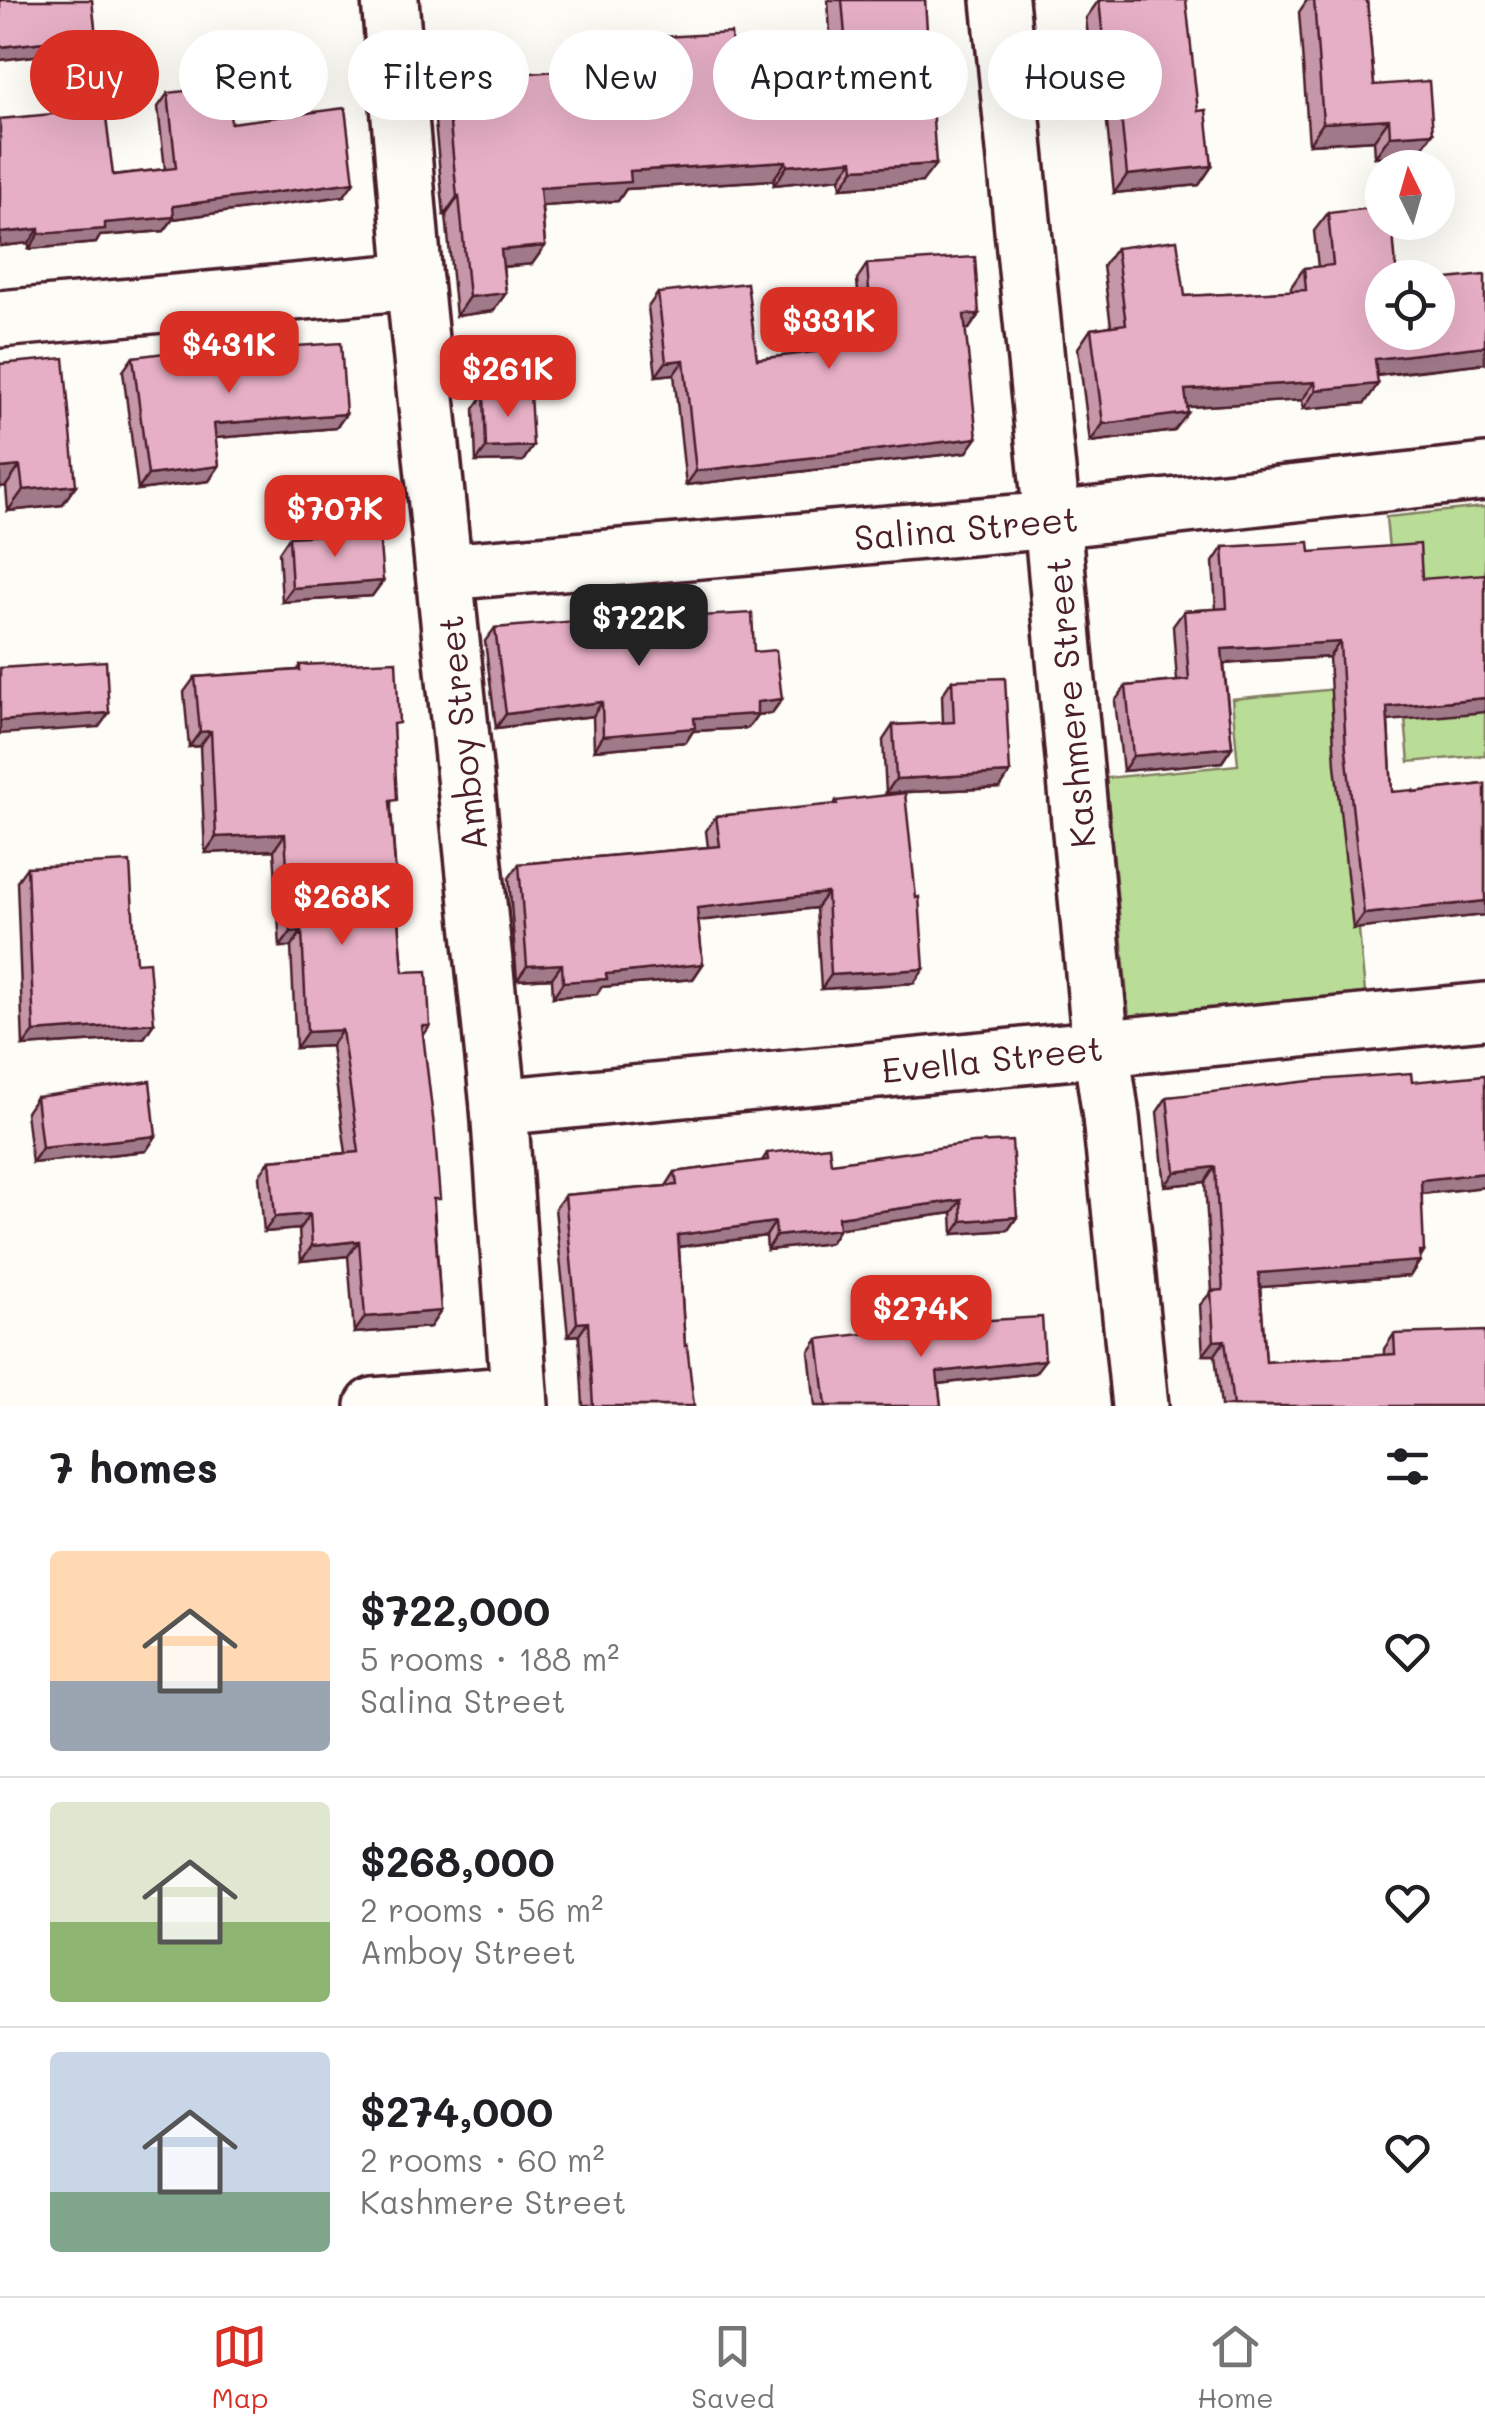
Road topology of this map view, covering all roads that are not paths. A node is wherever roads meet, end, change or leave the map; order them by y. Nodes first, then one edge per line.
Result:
1 (390, 0) edge
2 (1000, 0) edge
3 (414, 281) junction
4 (0, 319) edge
5 (1485, 472) edge
6 (1052, 520) junction
7 (446, 572) junction
8 (1485, 1011) edge
9 (1101, 1048) junction
10 (499, 1107) junction
11 (520, 1400) edge
12 (374, 1406) edge
13 (1140, 1406) edge

1 - 3 street, Amboy Street
2 - 6 street, Kashmere Street
3 - 4 street
3 - 7 street, Amboy Street
5 - 6 street, Salina Street
6 - 7 street, Salina Street
6 - 9 street, Kashmere Street
7 - 10 street, Amboy Street
8 - 9 street, Evella Street
9 - 10 street, Evella Street
9 - 13 street, Kashmere Street
10 - 11 street, Amboy Street
11 - 12 street

